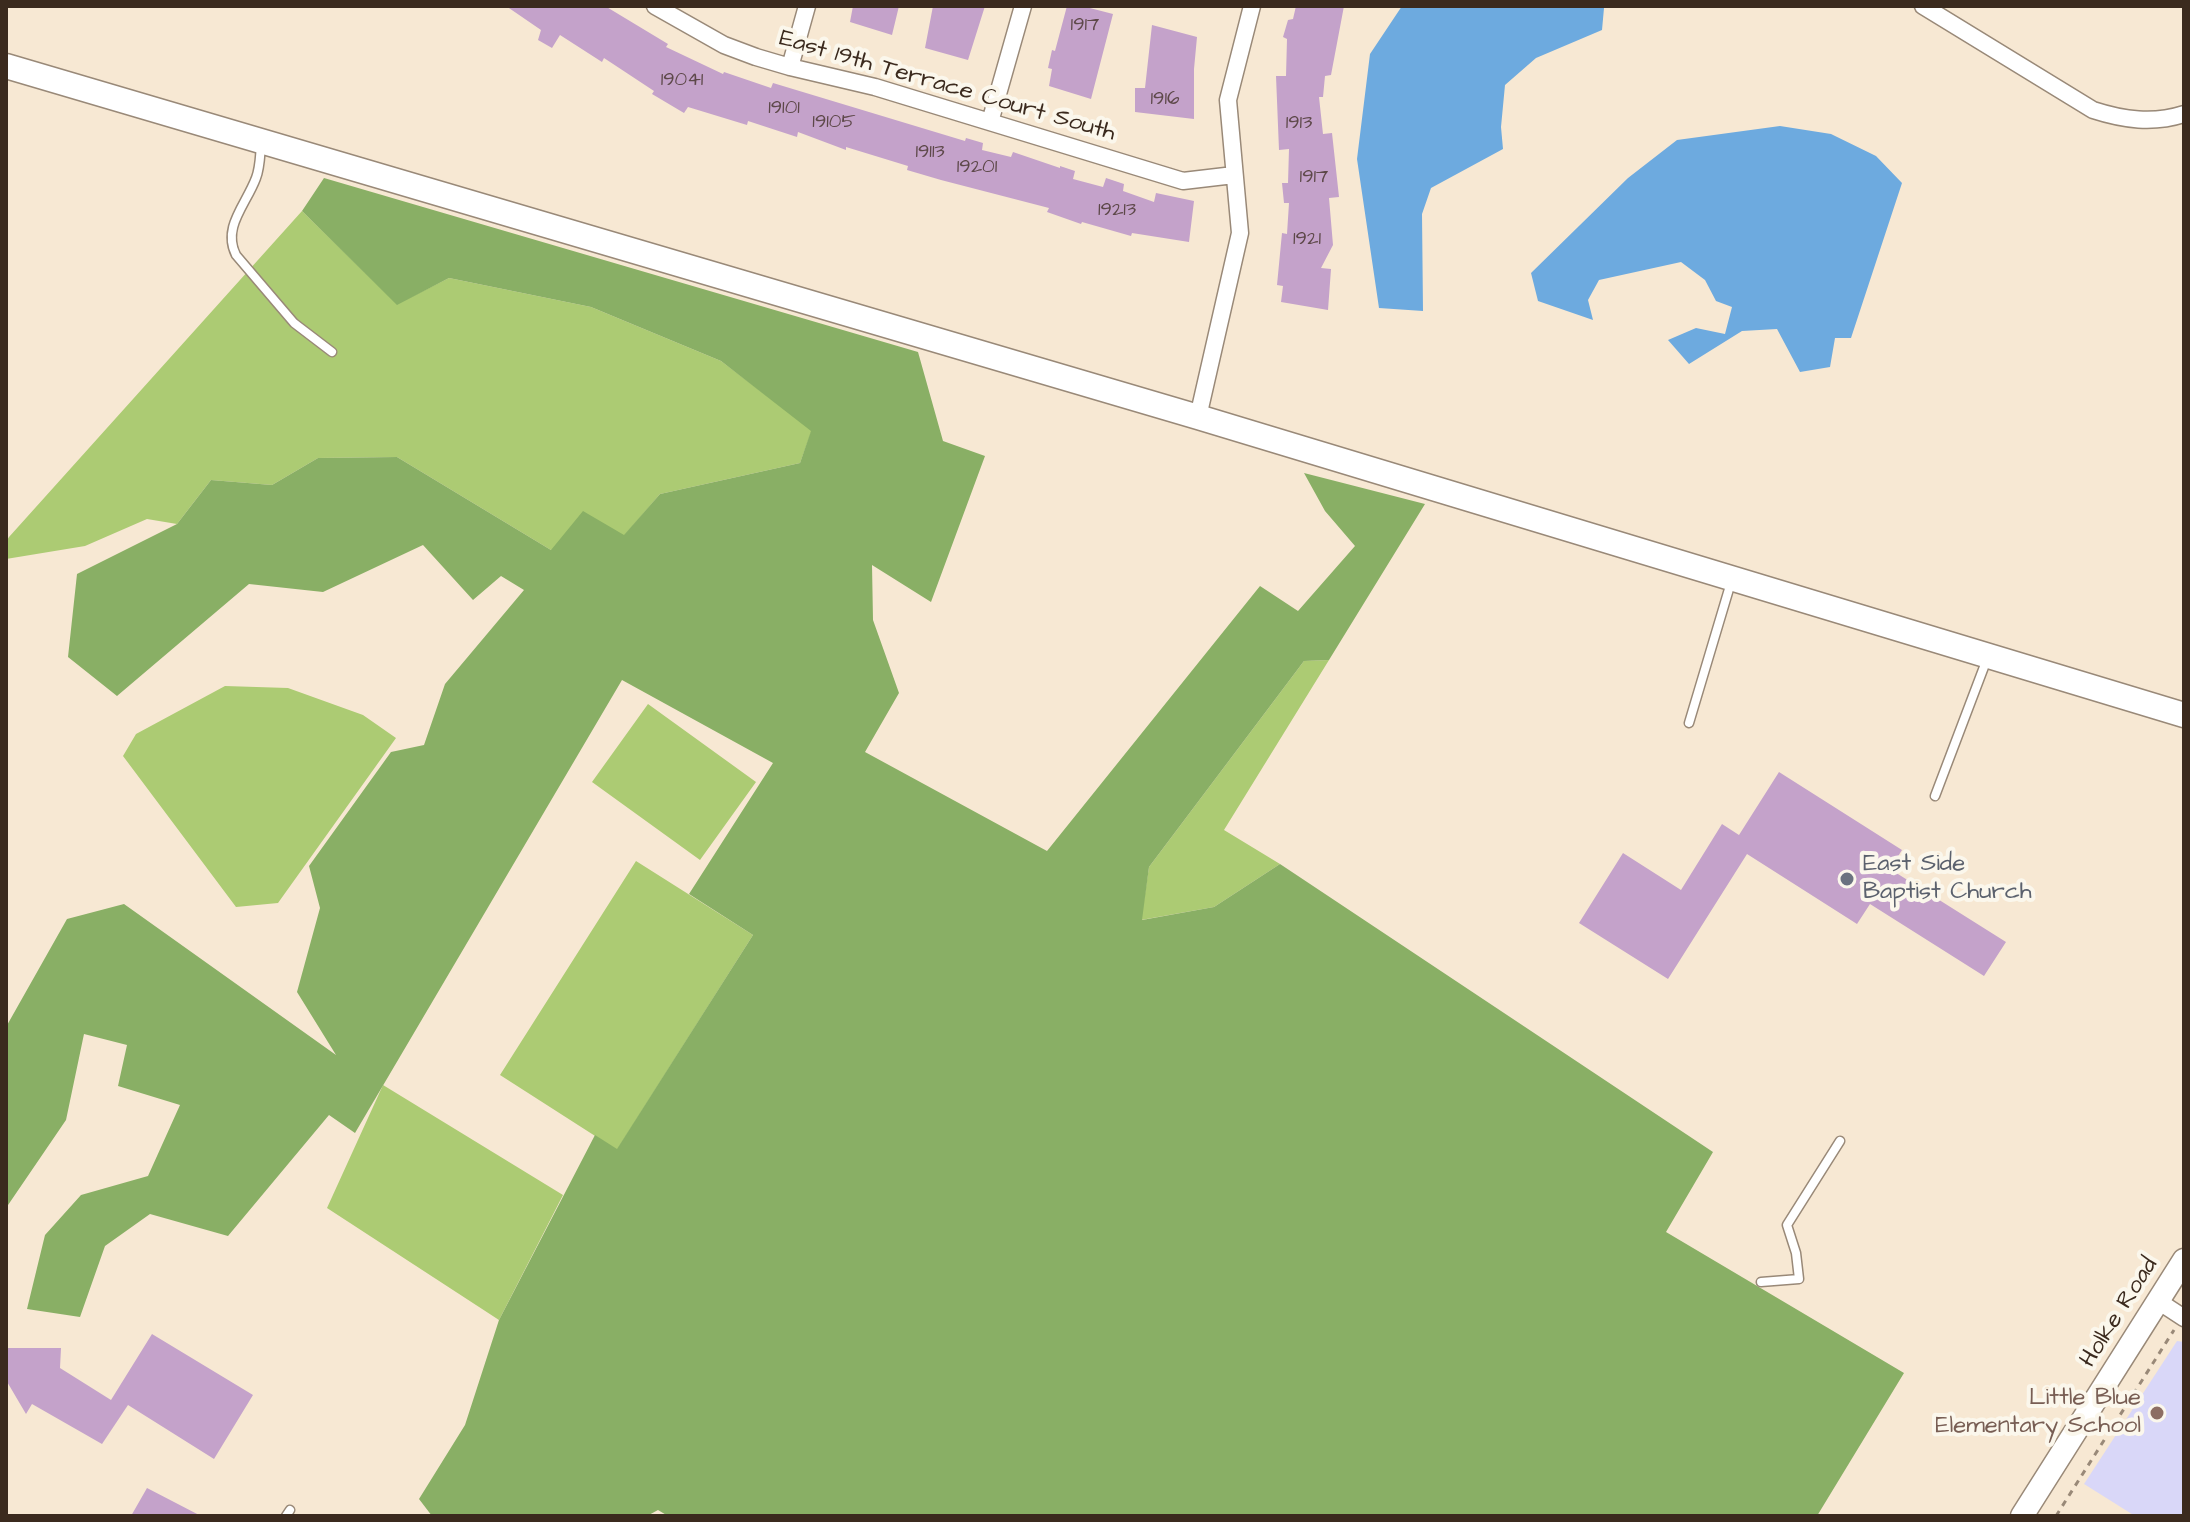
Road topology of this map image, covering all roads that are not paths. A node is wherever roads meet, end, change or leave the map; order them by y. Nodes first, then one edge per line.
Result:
1 (655, 6) edge
2 (807, 6) edge
3 (1023, 6) edge
4 (1252, 6) edge
5 (1923, 6) edge
6 (6, 66) edge
7 (790, 67) junction
8 (2184, 114) edge
9 (990, 122) junction
10 (261, 141) junction
11 (1234, 175) junction
12 (332, 352) dead end
13 (1198, 417) junction
14 (1732, 578) junction
15 (1989, 656) junction
16 (2184, 715) edge
17 (1689, 723) dead end
18 (1935, 796) dead end
19 (1840, 1141) dead end
20 (2184, 1260) edge
21 (1761, 1282) dead end
22 (2158, 1301) junction
23 (2183, 1317) edge
24 (2022, 1516) edge

1 - 7 street, East 19th Terrace Court South
2 - 7 street
3 - 9 street
4 - 11 street
5 - 8 street
6 - 10 main road
7 - 9 street, East 19th Terrace Court South
9 - 11 street, East 19th Terrace Court South
10 - 12 lane
10 - 13 main road
11 - 13 street
13 - 14 main road
14 - 15 main road
14 - 17 lane
15 - 16 main road
15 - 18 lane
19 - 21 lane
20 - 22 main road, Holke Road
22 - 23 street
22 - 24 main road, Holke Road

